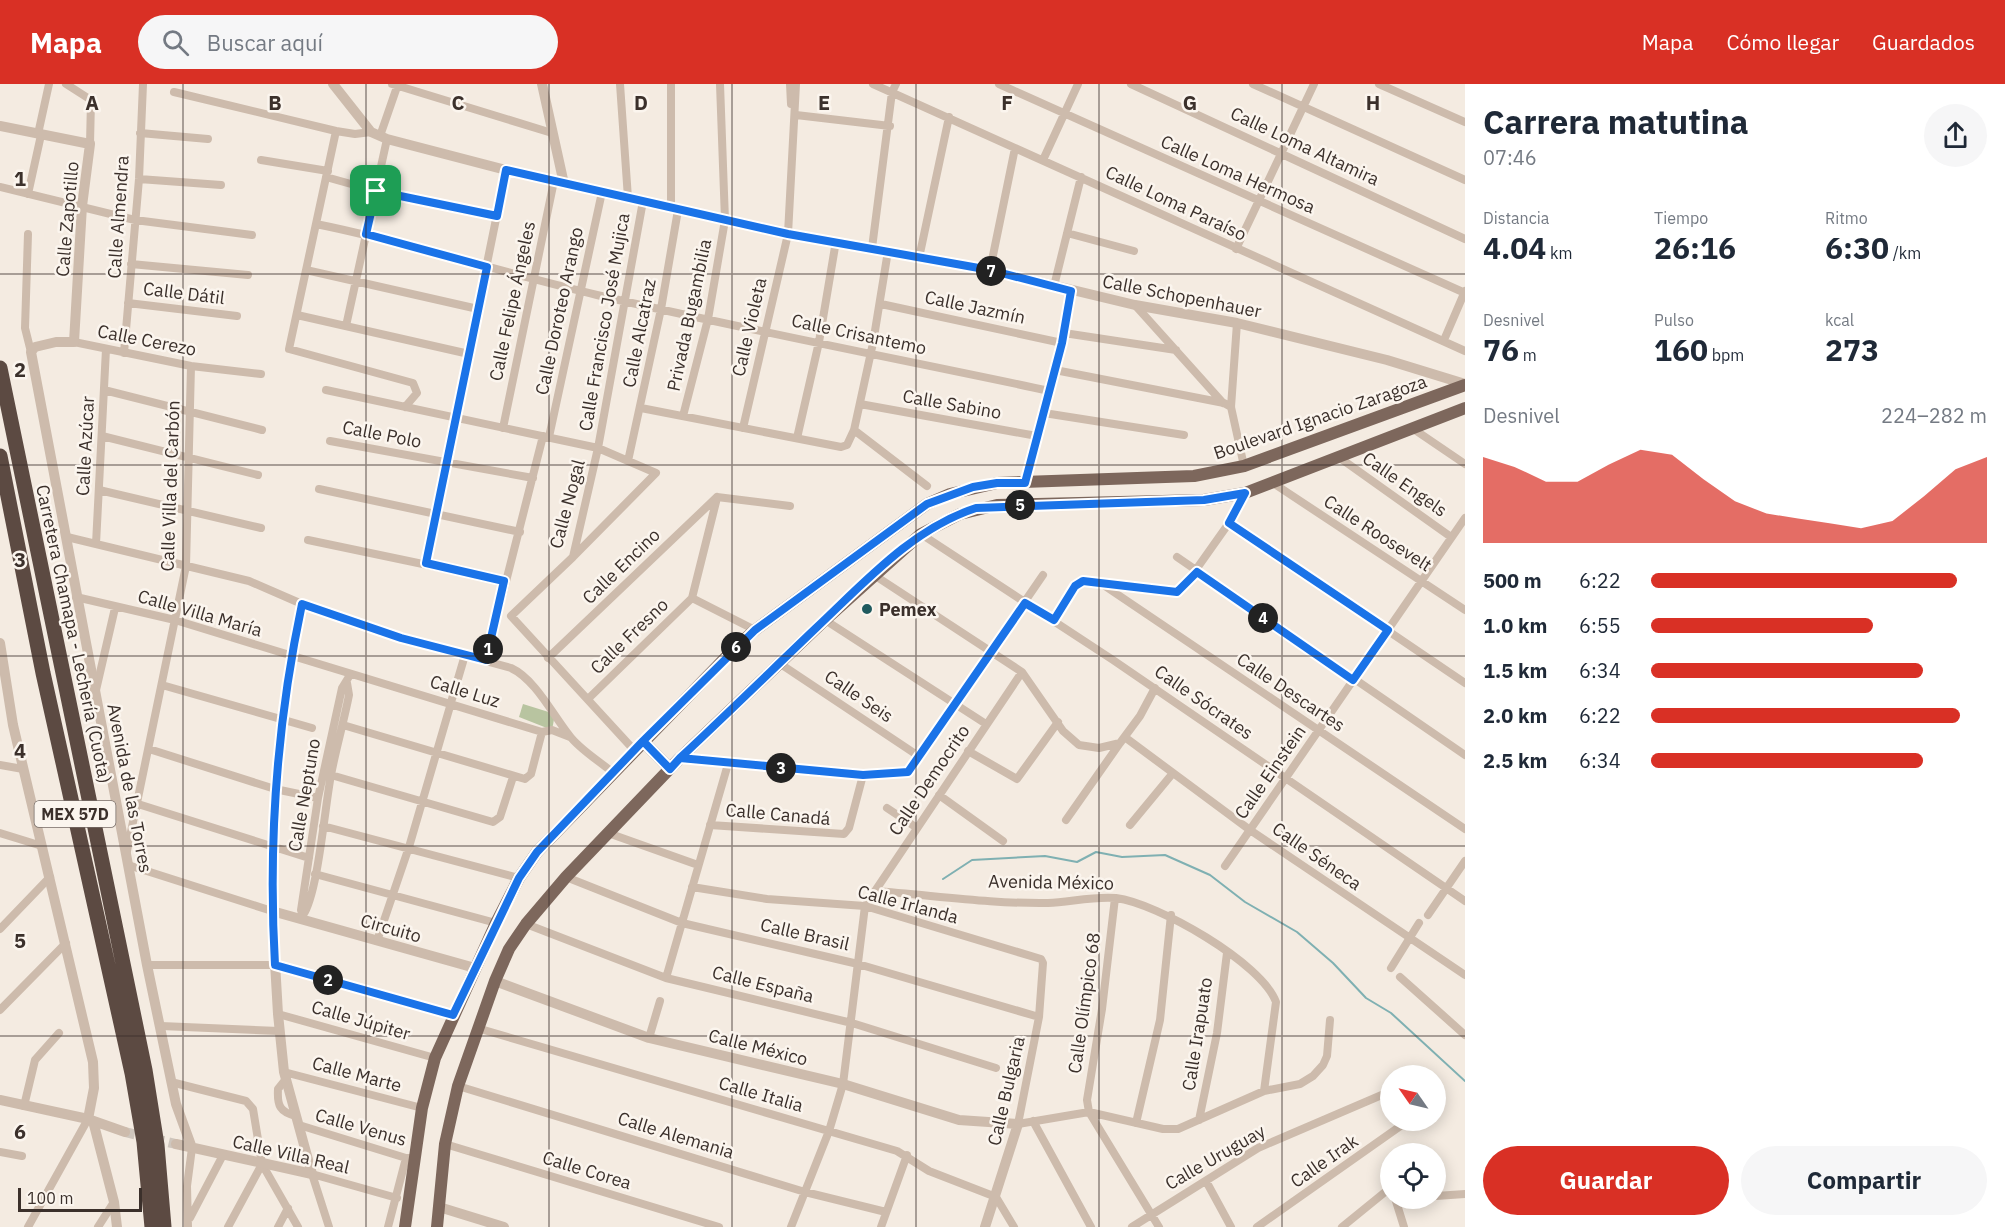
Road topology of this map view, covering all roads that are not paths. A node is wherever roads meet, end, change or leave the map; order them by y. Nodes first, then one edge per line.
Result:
1 (50, 84) edge
2 (66, 84) edge
3 (143, 84) edge
4 (333, 84) edge
5 (396, 84) edge
6 (542, 84) edge
7 (620, 84) edge
8 (671, 84) edge
9 (720, 84) edge
10 (790, 84) edge
11 (796, 84) edge
12 (873, 84) edge
13 (999, 84) edge
14 (1078, 84) edge
15 (1131, 84) edge
16 (1253, 84) edge
17 (1314, 84) edge
18 (1379, 84) edge
19 (894, 88) edge
20 (174, 92) dead end
21 (1303, 107) junction
22 (1064, 113) junction
23 (796, 115) junction
24 (949, 117) junction
25 (1465, 122) edge
26 (0, 126) edge
27 (890, 126) junction
28 (336, 131) junction
29 (140, 133) junction
30 (552, 133) junction
31 (39, 134) junction
32 (793, 134) junction
33 (380, 136) junction
34 (208, 139) dead end
35 (90, 144) junction
36 (1015, 148) junction
37 (1281, 153) junction
38 (261, 160) dead end
39 (1043, 160) junction
40 (506, 170) junction
41 (327, 174) junction
42 (1081, 177) junction
43 (139, 179) junction
44 (1465, 180) edge
45 (559, 183) junction
46 (221, 185) dead end
47 (0, 187) edge
48 (376, 191) junction
49 (602, 192) junction
50 (28, 194) junction
51 (628, 198) junction
52 (643, 201) junction
53 (1258, 202) junction
54 (82, 206) junction
55 (674, 209) junction
56 (497, 216) junction
57 (135, 220) junction
58 (725, 220) junction
59 (316, 224) junction
60 (1067, 233) junction
61 (28, 234) dead end
62 (366, 234) junction
63 (788, 234) junction
64 (252, 235) dead end
65 (1465, 239) edge
66 (836, 241) junction
67 (872, 248) junction
68 (1236, 249) junction
69 (1134, 251) dead end
70 (888, 252) junction
71 (920, 258) junction
72 (131, 264) junction
73 (487, 267) junction
74 (306, 270) junction
75 (990, 270) junction
76 (248, 275) dead end
77 (356, 280) junction
78 (534, 280) junction
79 (1054, 286) junction
80 (580, 291) junction
81 (1071, 291) junction
82 (1465, 292) edge
83 (625, 301) junction
84 (128, 303) junction
85 (881, 304) junction
86 (1135, 305) junction
87 (478, 309) junction
88 (661, 309) junction
89 (297, 315) junction
90 (237, 316) dead end
91 (708, 319) junction
92 (1238, 323) junction
93 (346, 326) junction
94 (764, 331) junction
95 (1064, 333) junction
96 (1444, 340) junction
97 (74, 342) junction
98 (819, 342) junction
99 (1062, 343) junction
100 (106, 350) junction
101 (1176, 350) junction
102 (1465, 351) edge
103 (31, 352) junction
104 (124, 353) junction
105 (871, 353) junction
106 (469, 354) junction
107 (191, 366) junction
108 (0, 368) edge
109 (1055, 370) junction
110 (261, 374) dead end
111 (1465, 385) edge
112 (104, 390) junction
113 (326, 390) dead end
114 (1050, 391) junction
115 (860, 404) junction
116 (1228, 405) junction
117 (405, 407) junction
118 (641, 408) junction
119 (1465, 408) edge
120 (1044, 413) junction
121 (189, 414) junction
122 (683, 416) junction
123 (456, 418) junction
124 (503, 428) junction
125 (743, 428) junction
126 (1412, 428) junction
127 (262, 430) dead end
128 (854, 430) junction
129 (1184, 435) dead end
130 (102, 436) junction
131 (546, 436) junction
132 (1037, 436) junction
133 (797, 438) junction
134 (330, 441) dead end
135 (598, 448) junction
136 (0, 456) edge
137 (188, 458) junction
138 (1340, 458) junction
139 (628, 461) junction
140 (447, 463) junction
141 (1465, 464) edge
142 (1244, 466) junction
143 (258, 475) dead end
144 (533, 478) junction
145 (1025, 483) junction
146 (1273, 483) junction
147 (927, 486) dead end
148 (319, 489) dead end
149 (99, 490) junction
150 (1245, 493) junction
151 (717, 497) junction
152 (790, 506) dead end
153 (186, 509) junction
154 (436, 514) junction
155 (1465, 518) edge
156 (1229, 523) junction
157 (261, 528) dead end
158 (520, 532) junction
159 (921, 534) junction
160 (67, 537) junction
161 (1452, 537) junction
162 (308, 540) dead end
163 (96, 544) junction
164 (573, 557) junction
165 (1177, 557) dead end
166 (426, 563) junction
167 (186, 566) junction
168 (1197, 572) junction
169 (874, 575) junction
170 (1043, 575) dead end
171 (504, 581) junction
172 (1421, 581) junction
173 (1099, 582) junction
174 (76, 597) junction
175 (692, 598) junction
176 (1025, 603) junction
177 (302, 604) junction
178 (115, 608) junction
179 (1465, 610) edge
180 (175, 620) junction
181 (825, 620) junction
182 (1054, 620) junction
183 (755, 630) junction
184 (1388, 630) junction
185 (0, 643) edge
186 (991, 652) junction
187 (465, 655) junction
188 (291, 657) junction
189 (548, 658) junction
190 (486, 660) junction
191 (779, 663) junction
192 (1022, 672) junction
193 (348, 679) junction
194 (1353, 680) junction
195 (1465, 683) edge
196 (162, 685) junction
197 (1155, 688) junction
198 (95, 696) junction
199 (589, 698) junction
200 (451, 701) junction
201 (956, 704) junction
202 (284, 722) junction
203 (1058, 722) junction
204 (986, 724) junction
205 (343, 725) junction
206 (312, 728) dead end
207 (1318, 731) junction
208 (542, 732) junction
209 (570, 737) junction
210 (1123, 741) junction
211 (638, 745) junction
212 (149, 749) junction
213 (968, 751) junction
214 (436, 754) junction
215 (1465, 755) edge
216 (920, 757) junction
217 (680, 758) junction
218 (728, 764) junction
219 (0, 765) edge
220 (23, 769) junction
221 (670, 769) junction
222 (612, 772) junction
223 (1173, 773) junction
224 (331, 775) junction
225 (863, 775) junction
226 (513, 777) junction
227 (1285, 779) junction
228 (275, 789) junction
229 (939, 795) junction
230 (318, 798) junction
231 (423, 801) junction
232 (138, 804) junction
233 (887, 808) dead end
234 (1066, 820) dead end
235 (710, 825) junction
236 (1130, 825) dead end
237 (323, 826) junction
238 (917, 828) junction
239 (1465, 829) edge
240 (1250, 830) junction
241 (608, 833) junction
242 (4, 834) edge
243 (1003, 841) dead end
244 (0, 844) edge
245 (42, 846) junction
246 (409, 847) junction
247 (272, 848) junction
248 (309, 858) junction
249 (127, 859) junction
250 (1465, 861) edge
251 (698, 866) junction
252 (1225, 866) dead end
253 (315, 874) junction
254 (50, 877) junction
255 (566, 877) junction
256 (519, 878) junction
257 (692, 887) junction
258 (1446, 889) junction
259 (875, 891) junction
260 (392, 894) junction
261 (1115, 898) junction
262 (1465, 902) edge
263 (865, 906) junction
264 (272, 911) junction
265 (1171, 915) junction
266 (1428, 915) dead end
267 (302, 918) junction
268 (496, 923) junction
269 (682, 923) junction
270 (1419, 923) dead end
271 (526, 924) junction
272 (0, 929) edge
273 (1409, 940) junction
274 (377, 941) junction
275 (66, 943) junction
276 (1227, 952) junction
277 (1041, 959) joint
278 (858, 964) junction
279 (147, 965) junction
280 (275, 965) junction
281 (475, 968) junction
282 (1390, 968) dead end
283 (1465, 975) edge
284 (1400, 977) dead end
285 (666, 978) junction
286 (495, 981) junction
287 (660, 1000) dead end
288 (0, 1010) edge
289 (278, 1014) junction
290 (453, 1015) junction
291 (1038, 1017) junction
292 (1330, 1020) dead end
293 (852, 1023) junction
294 (161, 1026) junction
295 (477, 1028) junction
296 (279, 1031) junction
297 (59, 1033) dead end
298 (1465, 1035) edge
299 (649, 1038) junction
300 (435, 1058) junction
301 (996, 1068) dead end
302 (285, 1075) junction
303 (171, 1082) junction
304 (843, 1084) junction
305 (458, 1086) junction
306 (1264, 1091) junction
307 (1380, 1096) edge
308 (0, 1100) edge
309 (24, 1106) junction
310 (422, 1108) junction
311 (1089, 1112) junction
312 (91, 1120) junction
313 (1199, 1120) junction
314 (297, 1121) junction
315 (1033, 1121) junction
316 (1136, 1123) junction
317 (1018, 1124) junction
318 (829, 1131) junction
319 (1393, 1131) edge
320 (125, 1132) tunnel mouth
321 (176, 1144) tunnel mouth
322 (445, 1144) junction
323 (192, 1148) junction
324 (2, 1152) edge
325 (223, 1155) junction
326 (907, 1155) junction
327 (22, 1156) dead end
328 (410, 1158) junction
329 (0, 1162) edge
330 (262, 1164) junction
331 (312, 1174) junction
332 (1206, 1180) junction
333 (806, 1192) junction
334 (1465, 1194) edge
335 (1446, 1195) edge
336 (1380, 1196) edge
337 (996, 1197) junction
338 (397, 1198) junction
339 (114, 1202) junction
340 (439, 1207) junction
341 (288, 1208) junction
342 (1398, 1209) edge
343 (886, 1212) junction
344 (1151, 1214) junction
345 (188, 1224) edge
346 (1344, 1226) edge
347 (28, 1227) edge
348 (98, 1227) edge
349 (117, 1227) edge
350 (152, 1227) edge
351 (164, 1227) edge
352 (228, 1227) edge
353 (278, 1227) edge
354 (298, 1227) edge
355 (329, 1227) edge
356 (388, 1227) edge
357 (405, 1227) edge
358 (436, 1227) edge
359 (504, 1227) edge
360 (719, 1227) edge
361 (791, 1227) edge
362 (881, 1227) edge
363 (985, 1227) edge
364 (1014, 1227) edge
365 (1091, 1227) edge
366 (1131, 1227) edge
367 (1159, 1227) edge
368 (1231, 1227) edge
369 (1257, 1227) edge
370 (1404, 1227) edge

1 - 31 street
2 - 35 street, Calle Zapotillo
3 - 29 street, Calle Almendra
4 - 33 street
5 - 30 street
5 - 33 street
6 - 30 street
7 - 51 street
8 - 55 street, Calle Alcatraz
9 - 58 street, Privada Bugambilia
10 - 32 street
11 - 23 street
12 - 19 street, Calle Loma Paraíso
13 - 22 street, Calle Loma Hermosa
14 - 22 street
15 - 37 street, Calle Loma Altamira
16 - 21 street
17 - 21 street
18 - 25 street
19 - 24 street, Calle Loma Paraíso
19 - 27 street
20 - 28 street
21 - 37 street
21 - 44 street
22 - 39 street
22 - 53 street, Calle Loma Hermosa
23 - 27 street
23 - 32 street
24 - 36 street, Calle Loma Paraíso
24 - 71 street
26 - 31 street
27 - 67 street
28 - 33 street
28 - 41 street
29 - 34 street
29 - 43 street, Calle Almendra
30 - 45 street
31 - 35 street
31 - 50 street
32 - 63 street, Calle Violeta
33 - 40 street, Calle Schopenhauer
33 - 48 street
35 - 54 street, Calle Zapotillo
36 - 39 street, Calle Loma Paraíso
36 - 75 street
37 - 53 street
37 - 65 street, Calle Loma Altamira
38 - 41 street
39 - 42 street, Calle Loma Paraíso
40 - 45 street, Calle Schopenhauer
40 - 56 street
41 - 48 street
41 - 59 street
42 - 60 street
42 - 68 street, Calle Loma Paraíso
43 - 46 street
43 - 57 street, Calle Almendra
45 - 49 street, Calle Schopenhauer
45 - 78 street, Calle Felipe Ángeles
47 - 50 street
48 - 56 street
48 - 62 street
49 - 51 street, Calle Schopenhauer
49 - 80 street, Calle Doroteo Arango
50 - 54 street
51 - 52 street, Calle Schopenhauer
52 - 55 street, Calle Schopenhauer
52 - 83 street, Calle Francisco José Mujica
53 - 68 street
53 - 82 street, Calle Loma Hermosa
54 - 57 street
54 - 97 street, Calle Zapotillo
55 - 58 street, Calle Schopenhauer
55 - 88 street, Calle Alcatraz
56 - 73 street
57 - 64 street
57 - 72 street, Calle Almendra
58 - 63 street, Calle Schopenhauer
58 - 91 street, Privada Bugambilia
59 - 62 street, Calle Crisantemo
59 - 74 street
60 - 69 street
60 - 79 street
61 - 103 street
62 - 73 street, Calle Crisantemo
62 - 77 street
63 - 66 street, Calle Schopenhauer
63 - 94 street, Calle Violeta
66 - 67 street, Calle Schopenhauer
66 - 98 street
67 - 70 street, Calle Schopenhauer
68 - 96 street, Calle Loma Paraíso
70 - 71 street, Calle Schopenhauer
70 - 85 street
71 - 75 street, Calle Schopenhauer
72 - 76 street
72 - 84 street, Calle Almendra
73 - 78 street, Calle Crisantemo
73 - 87 street
74 - 77 street
74 - 89 street
75 - 79 street, Calle Schopenhauer
77 - 87 street
77 - 93 street
78 - 80 street, Calle Crisantemo
78 - 124 street, Calle Felipe Ángeles
79 - 81 street, Calle Schopenhauer
80 - 83 street, Calle Crisantemo
80 - 131 street, Calle Doroteo Arango
81 - 86 street, Calle Schopenhauer
81 - 95 street
82 - 96 street
83 - 88 street, Calle Crisantemo
83 - 135 street, Calle Francisco José Mujica
84 - 90 street, Calle Dátil
84 - 104 street, Calle Almendra
85 - 99 street, Calle Jazmín
85 - 105 street
86 - 92 street, Calle Schopenhauer
86 - 101 street
87 - 106 street
88 - 91 street, Calle Crisantemo
88 - 118 street, Calle Alcatraz
89 - 93 street
89 - 117 street
91 - 94 street, Calle Crisantemo
91 - 122 street, Privada Bugambilia
92 - 111 street, Calle Schopenhauer
92 - 116 street
93 - 106 street
94 - 98 street, Calle Crisantemo
94 - 125 street, Calle Violeta
95 - 99 street
95 - 101 street
96 - 102 street, Calle Loma Paraíso
97 - 100 street, Calle Cerezo
97 - 103 street, Calle Cerezo
98 - 105 street, Calle Crisantemo
98 - 133 street
99 - 109 street
100 - 104 street, Calle Cerezo
100 - 112 street, Calle Azúcar
101 - 116 street
103 - 160 street, Avenida de las Torres
104 - 107 street, Calle Cerezo
105 - 114 street, Calle Crisantemo
105 - 115 street
106 - 123 street
107 - 110 street, Calle Cerezo
107 - 121 street, Calle Villa del Carbón
108 - 351 highway, Carretera Chamapa - Lechería (Cuota) / MEX 57D
109 - 114 street
109 - 116 street
111 - 142 main road, Boulevard Ignacio Zaragoza
112 - 121 street
112 - 130 street, Calle Azúcar
113 - 117 street
114 - 120 street
115 - 128 street
115 - 132 street, Calle Sabino
116 - 142 street
117 - 123 street
118 - 122 street
118 - 139 street, Calle Alcatraz
119 - 126 main road
120 - 129 street
120 - 132 street
121 - 127 street
121 - 137 street, Calle Villa del Carbón
122 - 125 street
123 - 124 street
123 - 140 street
124 - 131 street
125 - 133 street
126 - 138 main road
126 - 141 street
128 - 133 street
128 - 147 street
130 - 137 street
130 - 149 street, Calle Azúcar
131 - 135 street
131 - 144 street, Calle Doroteo Arango
132 - 145 street
134 - 140 street, Calle Polo
135 - 139 street
135 - 164 street, Calle Nogal
136 - 350 highway, Carretera Chamapa - Lechería (Cuota) / MEX 57D
137 - 143 street
137 - 153 street, Calle Villa del Carbón
138 - 146 main road
138 - 161 street, Calle Engels
139 - 164 street
140 - 144 street, Calle Polo
140 - 154 street
142 - 145 main road, Boulevard Ignacio Zaragoza
144 - 158 street, Calle Doroteo Arango
145 - 183 main road, Boulevard Ignacio Zaragoza
146 - 150 main road
146 - 172 street, Calle Roosevelt
148 - 154 street
149 - 153 street
149 - 163 street, Calle Azúcar
150 - 156 street
150 - 159 main road
151 - 152 street
151 - 175 street
151 - 189 street, Calle Encino
153 - 157 street
153 - 167 street, Calle Villa del Carbón
154 - 158 street
154 - 166 street
155 - 161 street, Calle Einstein
156 - 168 street
156 - 184 street
158 - 171 street, Calle Doroteo Arango
159 - 169 main road
159 - 176 street, Calle Sócrates
160 - 163 street
160 - 174 street, Avenida de las Torres
161 - 172 street, Calle Einstein
162 - 166 street
163 - 167 street
164 - 189 street, Calle Nogal
165 - 168 street
166 - 171 street
167 - 177 street
167 - 180 street, Calle Villa del Carbón
168 - 173 street
168 - 194 street
169 - 181 main road
169 - 186 street
170 - 176 street
171 - 190 street, Calle Doroteo Arango
172 - 179 street, Calle Roosevelt
172 - 184 street, Calle Einstein
173 - 182 street
173 - 207 street, Calle Descartes
174 - 178 street, Calle Villa María
174 - 198 street, Avenida de las Torres
175 - 183 street
175 - 199 street, Calle Fresno
176 - 182 street, Calle Sócrates
176 - 186 street
177 - 187 street
177 - 188 street
178 - 180 street, Calle Villa María
178 - 198 street
180 - 188 street, Calle Villa María
180 - 196 street, Calle Villa del Carbón
181 - 191 main road
181 - 201 street
182 - 197 street, Calle Sócrates
183 - 211 main road, Boulevard Ignacio Zaragoza
184 - 194 street, Calle Einstein
184 - 195 street
185 - 220 street
186 - 192 street
186 - 201 street
187 - 190 street
187 - 200 street
188 - 193 street, Calle Villa María
188 - 202 street
189 - 199 street
190 - 209 street
191 - 216 street, Calle Seis
191 - 217 main road
192 - 203 street
192 - 204 street, Calle Democrito
193 - 200 street, Calle Luz
193 - 205 street, Calle Neptuno
193 - 230 street, Calle Neptuno
194 - 207 street, Calle Einstein
194 - 215 street
196 - 202 street
196 - 212 street, Calle Villa del Carbón
197 - 210 street
197 - 227 street, Calle Sócrates
198 - 249 street, Avenida de las Torres
199 - 211 street
200 - 208 street, Calle Luz
200 - 214 street
201 - 204 street
201 - 216 street
202 - 206 street
202 - 228 street
203 - 210 street
203 - 213 street
204 - 213 street, Calle Democrito
205 - 214 street
205 - 224 street, Calle Neptuno
207 - 227 street, Calle Einstein
207 - 239 street, Calle Descartes
208 - 209 street, Calle Luz
208 - 226 street
209 - 222 street
210 - 223 street, Calle Séneca
210 - 234 street
211 - 221 main road
211 - 222 main road, Boulevard Ignacio Zaragoza
212 - 228 street
212 - 232 street, Calle Villa del Carbón
213 - 229 street, Calle Democrito
214 - 226 street
214 - 231 street
216 - 225 street
217 - 218 street
217 - 221 main road
218 - 225 street
218 - 235 street
219 - 220 street
220 - 245 street
221 - 241 main road
222 - 256 main road, Boulevard Ignacio Zaragoza
223 - 236 street
223 - 240 street, Calle Séneca
224 - 231 street
224 - 237 street, Calle Neptuno
225 - 235 street, Calle Canadá
226 - 231 street
227 - 240 street, Calle Einstein
227 - 258 street, Calle Sócrates
228 - 230 street
228 - 247 street
229 - 238 street, Calle Democrito
229 - 243 street
230 - 248 street, Calle Neptuno
231 - 246 street
232 - 247 street
232 - 249 street, Calle Villa del Carbón
233 - 238 street
235 - 251 street
237 - 246 street
237 - 253 street, Calle Neptuno
238 - 259 street, Calle Democrito
240 - 252 street, Calle Einstein
240 - 273 street, Calle Séneca
241 - 251 street
241 - 255 main road
242 - 244 street
242 - 245 street
245 - 254 street
246 - 256 street
246 - 260 street
247 - 248 street
247 - 264 street
248 - 267 street, Calle Neptuno
249 - 264 street
249 - 279 street, Avenida de las Torres
250 - 258 street
251 - 257 street
253 - 260 street
253 - 267 street, Calle Neptuno
254 - 272 street
254 - 275 street
255 - 269 street, Calle Brasil
255 - 271 main road
256 - 268 main road, Boulevard Ignacio Zaragoza
257 - 263 street, Calle Irlanda
257 - 269 street
258 - 262 street, Calle Sócrates
258 - 266 street
259 - 261 street, Avenida México
259 - 263 street, Calle Democrito
260 - 268 street
260 - 274 street
261 - 265 street, Avenida México
261 - 311 street, Calle Olímpico 68
263 - 277 street, Calle Irlanda
263 - 278 street
264 - 267 street, Circuito
264 - 280 street
265 - 276 street, Avenida México
265 - 316 street
267 - 274 street, Circuito
268 - 281 main road, Boulevard Ignacio Zaragoza
269 - 278 street, Calle Brasil
269 - 285 street
270 - 273 street
271 - 285 street, Calle España
271 - 286 main road
273 - 282 street
273 - 283 street, Calle Séneca
274 - 281 street, Circuito
275 - 288 street
275 - 312 street
276 - 306 street, Avenida México
276 - 313 street, Calle Irapuato
277 - 291 street, Calle Bulgaria
278 - 291 street, Calle Brasil
278 - 293 street
279 - 280 street
279 - 294 street, Avenida de las Torres
280 - 289 street
280 - 290 street
281 - 290 main road, Boulevard Ignacio Zaragoza
284 - 298 street
285 - 293 street, Calle España
286 - 295 main road
286 - 299 street, Calle México
287 - 299 street
289 - 296 street
289 - 300 street, Calle Júpiter
290 - 300 main road, Boulevard Ignacio Zaragoza
291 - 317 street, Calle Bulgaria
292 - 306 street
293 - 301 street, Calle España
293 - 304 street
294 - 296 street
294 - 303 street, Avenida de las Torres
295 - 305 main road
295 - 318 street, Calle Italia
296 - 302 street
297 - 309 street
299 - 304 street, Calle México
300 - 310 main road, Boulevard Ignacio Zaragoza
302 - 310 street, Calle Marte
302 - 314 street
303 - 323 street, Avenida de las Torres
303 - 330 street
304 - 317 street, Calle México
304 - 318 street
305 - 322 main road
305 - 333 street, Calle Alemania
306 - 313 street
307 - 332 street, Calle Uruguay
308 - 309 street
309 - 312 street
310 - 328 main road, Boulevard Ignacio Zaragoza
311 - 315 street
311 - 316 street
311 - 344 street
312 - 320 street
312 - 339 street
312 - 347 street
313 - 316 street
314 - 328 street, Calle Venus
314 - 331 street
315 - 317 street
315 - 365 street
317 - 337 street, Calle Bulgaria
318 - 326 street, Calle Italia
318 - 333 street
319 - 369 street, Calle Irak
321 - 323 street, Calle Villa Real
322 - 340 main road
322 - 360 street, Calle Corea
323 - 325 street, Calle Villa Real
323 - 345 street
324 - 327 street
324 - 329 street
325 - 330 street, Calle Villa Real
325 - 345 street
326 - 337 street, Calle Italia
326 - 343 street
328 - 338 street
328 - 357 main road, Boulevard Ignacio Zaragoza
330 - 331 street, Calle Villa Real
330 - 341 street
330 - 352 street
331 - 338 street, Calle Villa Real
331 - 355 street
332 - 344 street, Calle Uruguay
332 - 368 street
333 - 343 street, Calle Alemania
333 - 361 street
334 - 335 street
336 - 346 street
337 - 363 street, Calle Bulgaria
337 - 364 street
338 - 356 street
339 - 348 street
339 - 349 street
340 - 358 main road
340 - 359 street
341 - 353 street
341 - 354 street
342 - 370 street
343 - 362 street
344 - 366 street, Calle Uruguay
344 - 367 street

